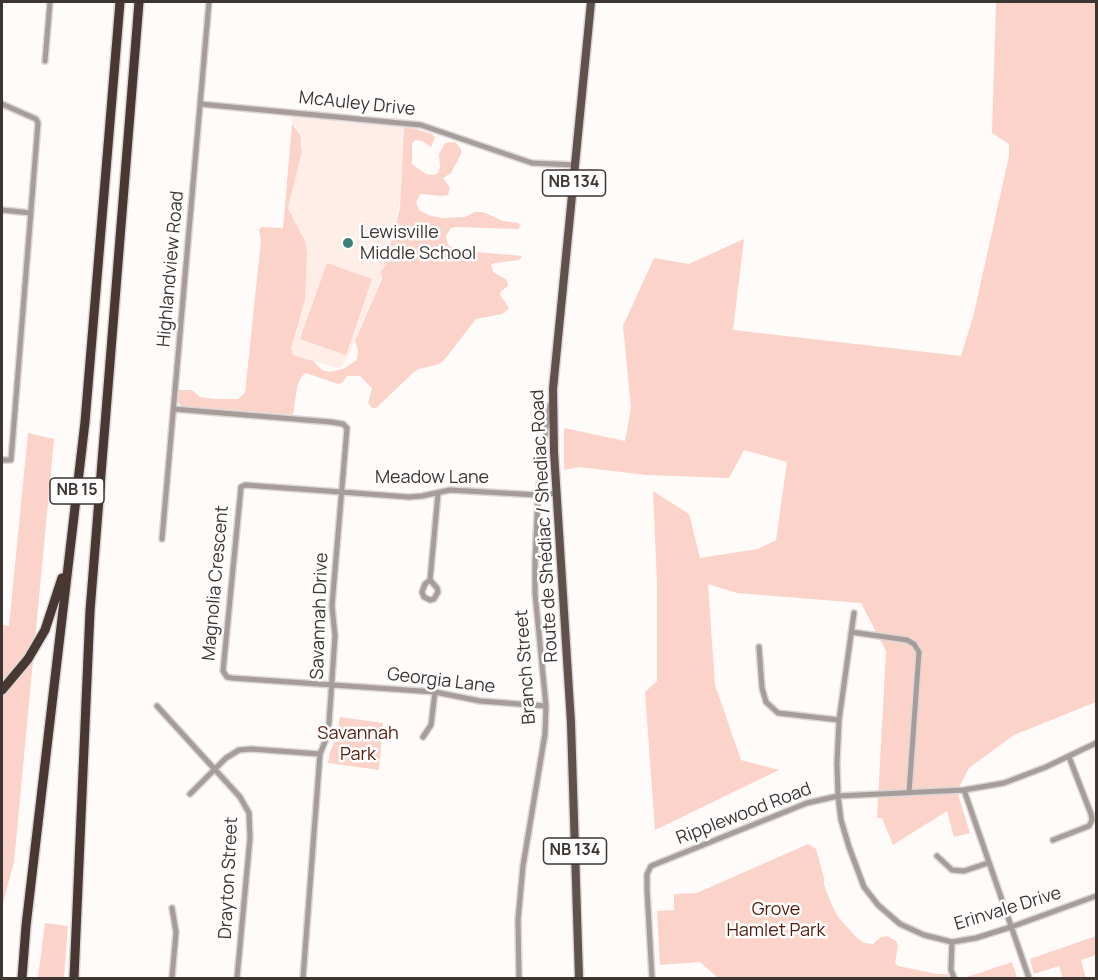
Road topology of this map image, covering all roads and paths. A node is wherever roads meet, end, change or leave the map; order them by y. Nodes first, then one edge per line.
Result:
1 (50, 2) edge
2 (120, 2) edge
3 (139, 2) edge
4 (209, 2) edge
5 (591, 2) edge
6 (45, 61) dead end
7 (2, 104) edge
8 (200, 104) junction
9 (576, 165) junction
10 (2, 210) edge
11 (31, 213) junction
12 (553, 389) junction
13 (174, 409) junction
14 (2, 460) edge
15 (343, 492) junction
16 (557, 493) junction
17 (438, 494) junction
18 (538, 495) junction
19 (162, 539) dead end
20 (70, 550) junction
21 (430, 580) dead end
22 (854, 613) dead end
23 (851, 632) junction
24 (759, 647) dead end
25 (332, 684) junction
26 (2, 690) edge
27 (435, 692) junction
28 (157, 706) dead end
29 (546, 706) junction
30 (839, 720) junction
31 (423, 736) dead end
32 (1096, 743) edge
33 (320, 754) junction
34 (1069, 757) junction
35 (214, 770) junction
36 (964, 790) junction
37 (909, 793) junction
38 (190, 794) dead end
39 (838, 796) junction
40 (1053, 840) dead end
41 (937, 856) dead end
42 (988, 863) junction
43 (1096, 896) edge
44 (172, 908) dead end
45 (1011, 927) junction
46 (952, 942) junction
47 (22, 978) edge
48 (74, 978) edge
49 (172, 978) edge
50 (237, 978) edge
51 (303, 978) edge
52 (519, 978) edge
53 (579, 978) edge
54 (652, 978) edge
55 (954, 978) edge
56 (1029, 978) edge

1 - 6 street
2 - 20 highway, NB 15
3 - 48 highway, NB 15
4 - 8 street, Highlandview Road
5 - 9 main road, Route de Shédiac / Shediac Road / NB 134
7 - 11 street
8 - 9 street, McAuley Drive
8 - 13 street, Highlandview Road
9 - 12 main road, Route de Shédiac / Shediac Road / NB 134
10 - 11 street
11 - 14 street
12 - 16 main road, Route de Shédiac / Shediac Road / NB 134
12 - 18 street, Branch Street
13 - 15 street, Savannah Drive
13 - 19 street, Highlandview Road
15 - 17 street, Meadow Lane
15 - 25 street, Savannah Drive
15 - 25 street, Magnolia Crescent
16 - 18 street, Meadow Lane
16 - 53 main road, Route de Shédiac / Shediac Road / NB 134
17 - 18 street, Meadow Lane
17 - 21 street
18 - 29 street, Branch Street
20 - 26 highway
20 - 47 highway, NB 15
22 - 23 street, Erinvale Drive
23 - 30 street, Erinvale Drive
23 - 37 street
24 - 30 street
25 - 27 street, Georgia Lane
25 - 33 street, Savannah Drive
27 - 29 street, Georgia Lane
27 - 31 street
28 - 35 street, Drayton Street
29 - 52 street, Branch Street
30 - 39 street, Erinvale Drive
32 - 34 street, Ripplewood Road
33 - 35 street
33 - 51 street, Savannah Drive
34 - 36 street, Ripplewood Road
34 - 40 street
35 - 38 street
35 - 50 street, Drayton Street
36 - 37 street, Ripplewood Road
36 - 42 street
37 - 39 street, Ripplewood Road
39 - 46 street, Erinvale Drive
39 - 54 street, Ripplewood Road
41 - 42 street
42 - 45 street
43 - 45 street, Erinvale Drive
44 - 49 street
45 - 46 street, Erinvale Drive
45 - 56 street
46 - 55 street

